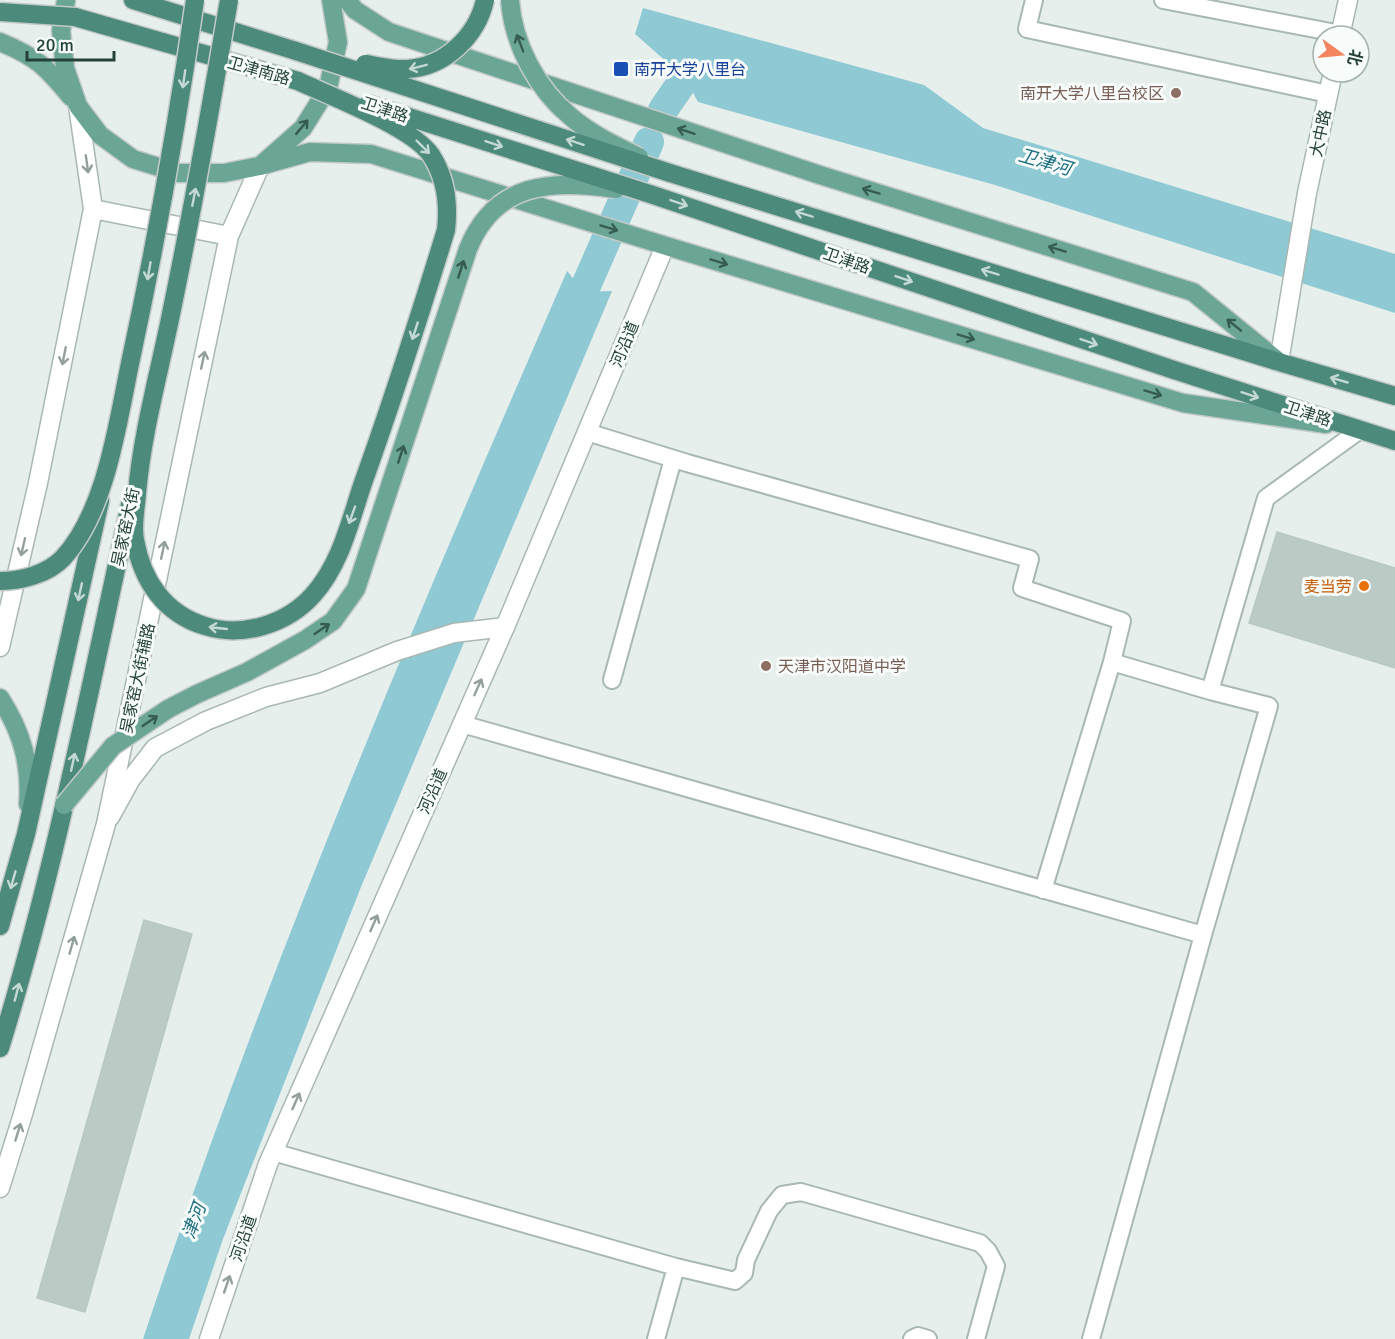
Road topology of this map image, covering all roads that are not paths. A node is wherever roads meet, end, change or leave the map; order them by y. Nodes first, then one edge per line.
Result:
1 (12, 0) edge
2 (66, 0) edge
3 (133, 0) edge
4 (195, 0) edge
5 (229, 0) edge
6 (331, 0) edge
7 (347, 0) edge
8 (485, 0) edge
9 (510, 0) edge
10 (1034, 0) edge
11 (1163, 0) edge
12 (1348, 0) edge
13 (0, 12) edge
14 (75, 17) junction
15 (1343, 24) edge
16 (1311, 29) edge
17 (0, 42) edge
18 (296, 51) junction
19 (298, 81) junction
20 (1330, 84) edge
21 (1328, 94) junction
22 (78, 106) junction
23 (260, 166) junction
24 (670, 173) junction
25 (653, 195) junction
26 (93, 210) junction
27 (229, 236) junction
28 (664, 245) junction
29 (1279, 362) junction
30 (1395, 396) edge
31 (1360, 430) junction
32 (587, 432) junction
33 (1395, 441) edge
34 (673, 459) junction
35 (140, 460) junction
36 (106, 474) junction
37 (0, 581) edge
38 (505, 627) junction
39 (0, 647) edge
40 (1112, 662) junction
41 (612, 680) dead end
42 (1210, 691) junction
43 (0, 698) edge
44 (462, 724) junction
45 (64, 805) junction
46 (106, 824) junction
47 (26, 834) junction
48 (1043, 890) junction
49 (0, 926) edge
50 (1203, 935) junction
51 (0, 1048) edge
52 (273, 1152) junction
53 (0, 1188) edge
54 (676, 1267) junction
55 (209, 1339) edge
56 (656, 1339) edge
57 (912, 1339) edge
58 (928, 1339) edge
59 (976, 1339) edge
60 (1091, 1339) edge

1 - 14 highway, 卫津南路, bridge
2 - 22 main road
3 - 18 highway, 卫津南路, bridge
4 -> 36 highway, 吴家窑大街, bridge
35 -> 5 highway, 吴家窑大街, bridge
23 -> 6 main road
29 -> 7 main road
8 -> 18 highway, bridge
24 -> 9 main road, bridge
10 - 21 lane
11 - 16 lane
12 - 15 street
13 - 14 highway, bridge
14 - 19 highway, 卫津南路, bridge
17 - 22 main road
24 -> 18 highway, 卫津路, bridge
19 -> 25 highway, 卫津路, bridge
19 -> 35 highway, bridge
20 - 21 street, 大中路
21 - 29 street, 大中路
22 - 23 main road
22 -> 26 street
23 - 27 street, 吴家窑大街辅路
23 -> 28 main road
29 -> 24 highway, 卫津路
25 -> 31 highway, 卫津路, bridge
45 -> 25 main road, bridge
26 - 27 street
26 -> 39 street
46 -> 27 street, 吴家窑大街辅路
28 -> 31 main road
28 - 32 street, 河沿道
30 -> 29 highway, 卫津路
31 - 33 highway, 卫津路
31 - 42 lane
32 - 34 lane
32 - 38 street, 河沿道
34 - 40 lane
34 - 41 lane
45 -> 35 highway, 吴家窑大街, bridge
36 - 37 highway, bridge
36 -> 47 highway, 吴家窑大街, bridge
44 -> 38 street, 河沿道
38 - 46 street
40 - 42 lane
40 - 48 lane
42 - 50 lane
43 - 47 main road
44 - 48 lane
52 -> 44 street, 河沿道
51 -> 45 highway, 吴家窑大街
53 -> 46 street, 吴家窑大街辅路
47 -> 49 highway, 吴家窑大街
48 - 50 lane
50 - 60 lane
52 - 54 lane
55 -> 52 street, 河沿道
54 - 56 lane
54 - 59 lane
57 - 58 lane

